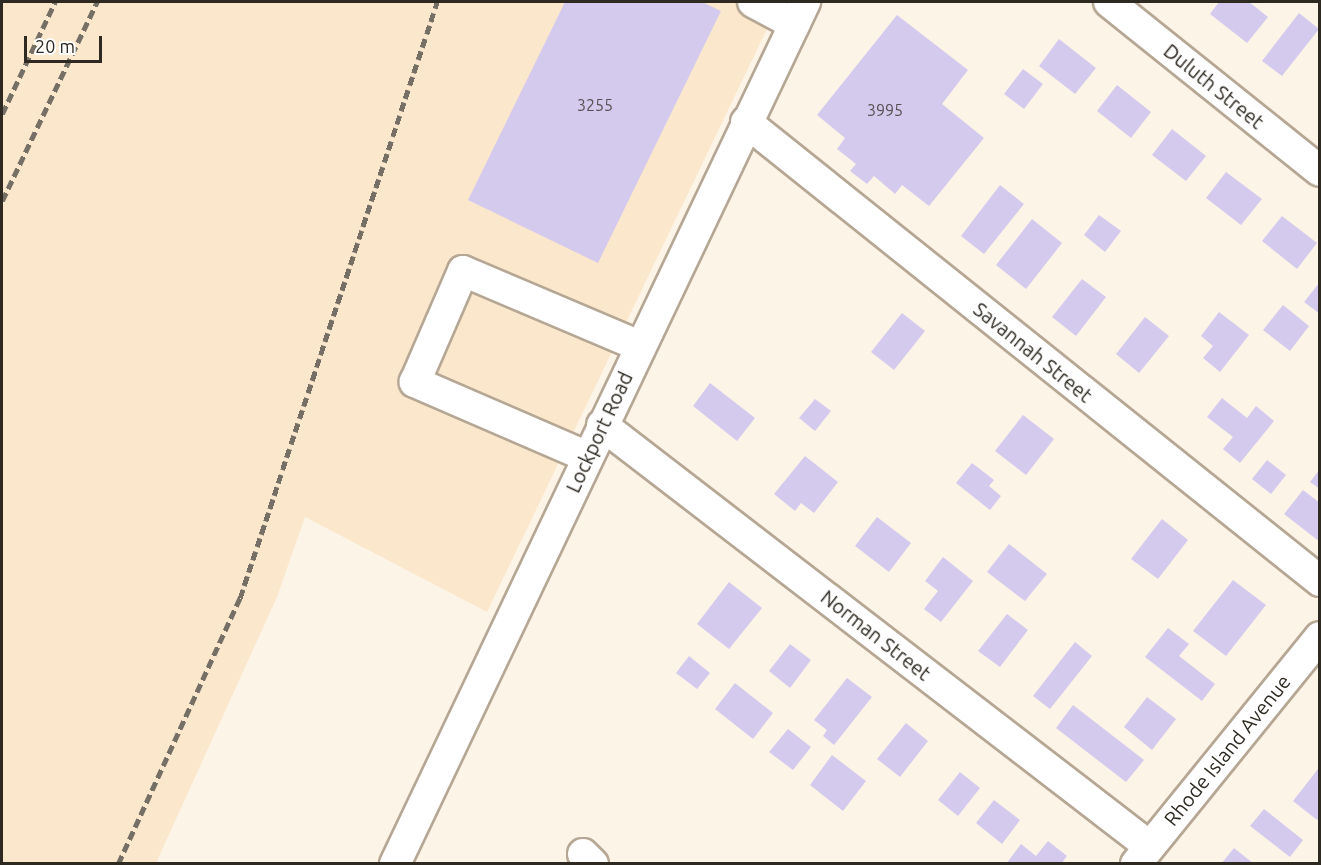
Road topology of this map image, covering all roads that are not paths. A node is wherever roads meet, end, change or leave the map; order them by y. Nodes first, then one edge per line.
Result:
1 (753, 2) edge
2 (1109, 2) edge
3 (799, 13) edge
4 (746, 122) junction
5 (1320, 171) edge
6 (640, 346) junction
7 (602, 425) junction
8 (588, 457) junction
9 (1320, 581) edge
10 (1320, 637) edge
11 (1143, 855) edge
12 (395, 864) edge

1 - 3 street
2 - 5 street, Duluth Street
3 - 4 street, Lockport Road
4 - 6 street, Lockport Road
4 - 9 street, Savannah Street
6 - 7 street, Lockport Road
6 - 8 street
7 - 8 street, Lockport Road
7 - 11 street, Norman Street
8 - 12 street, Lockport Road
10 - 11 street, Rhode Island Avenue

